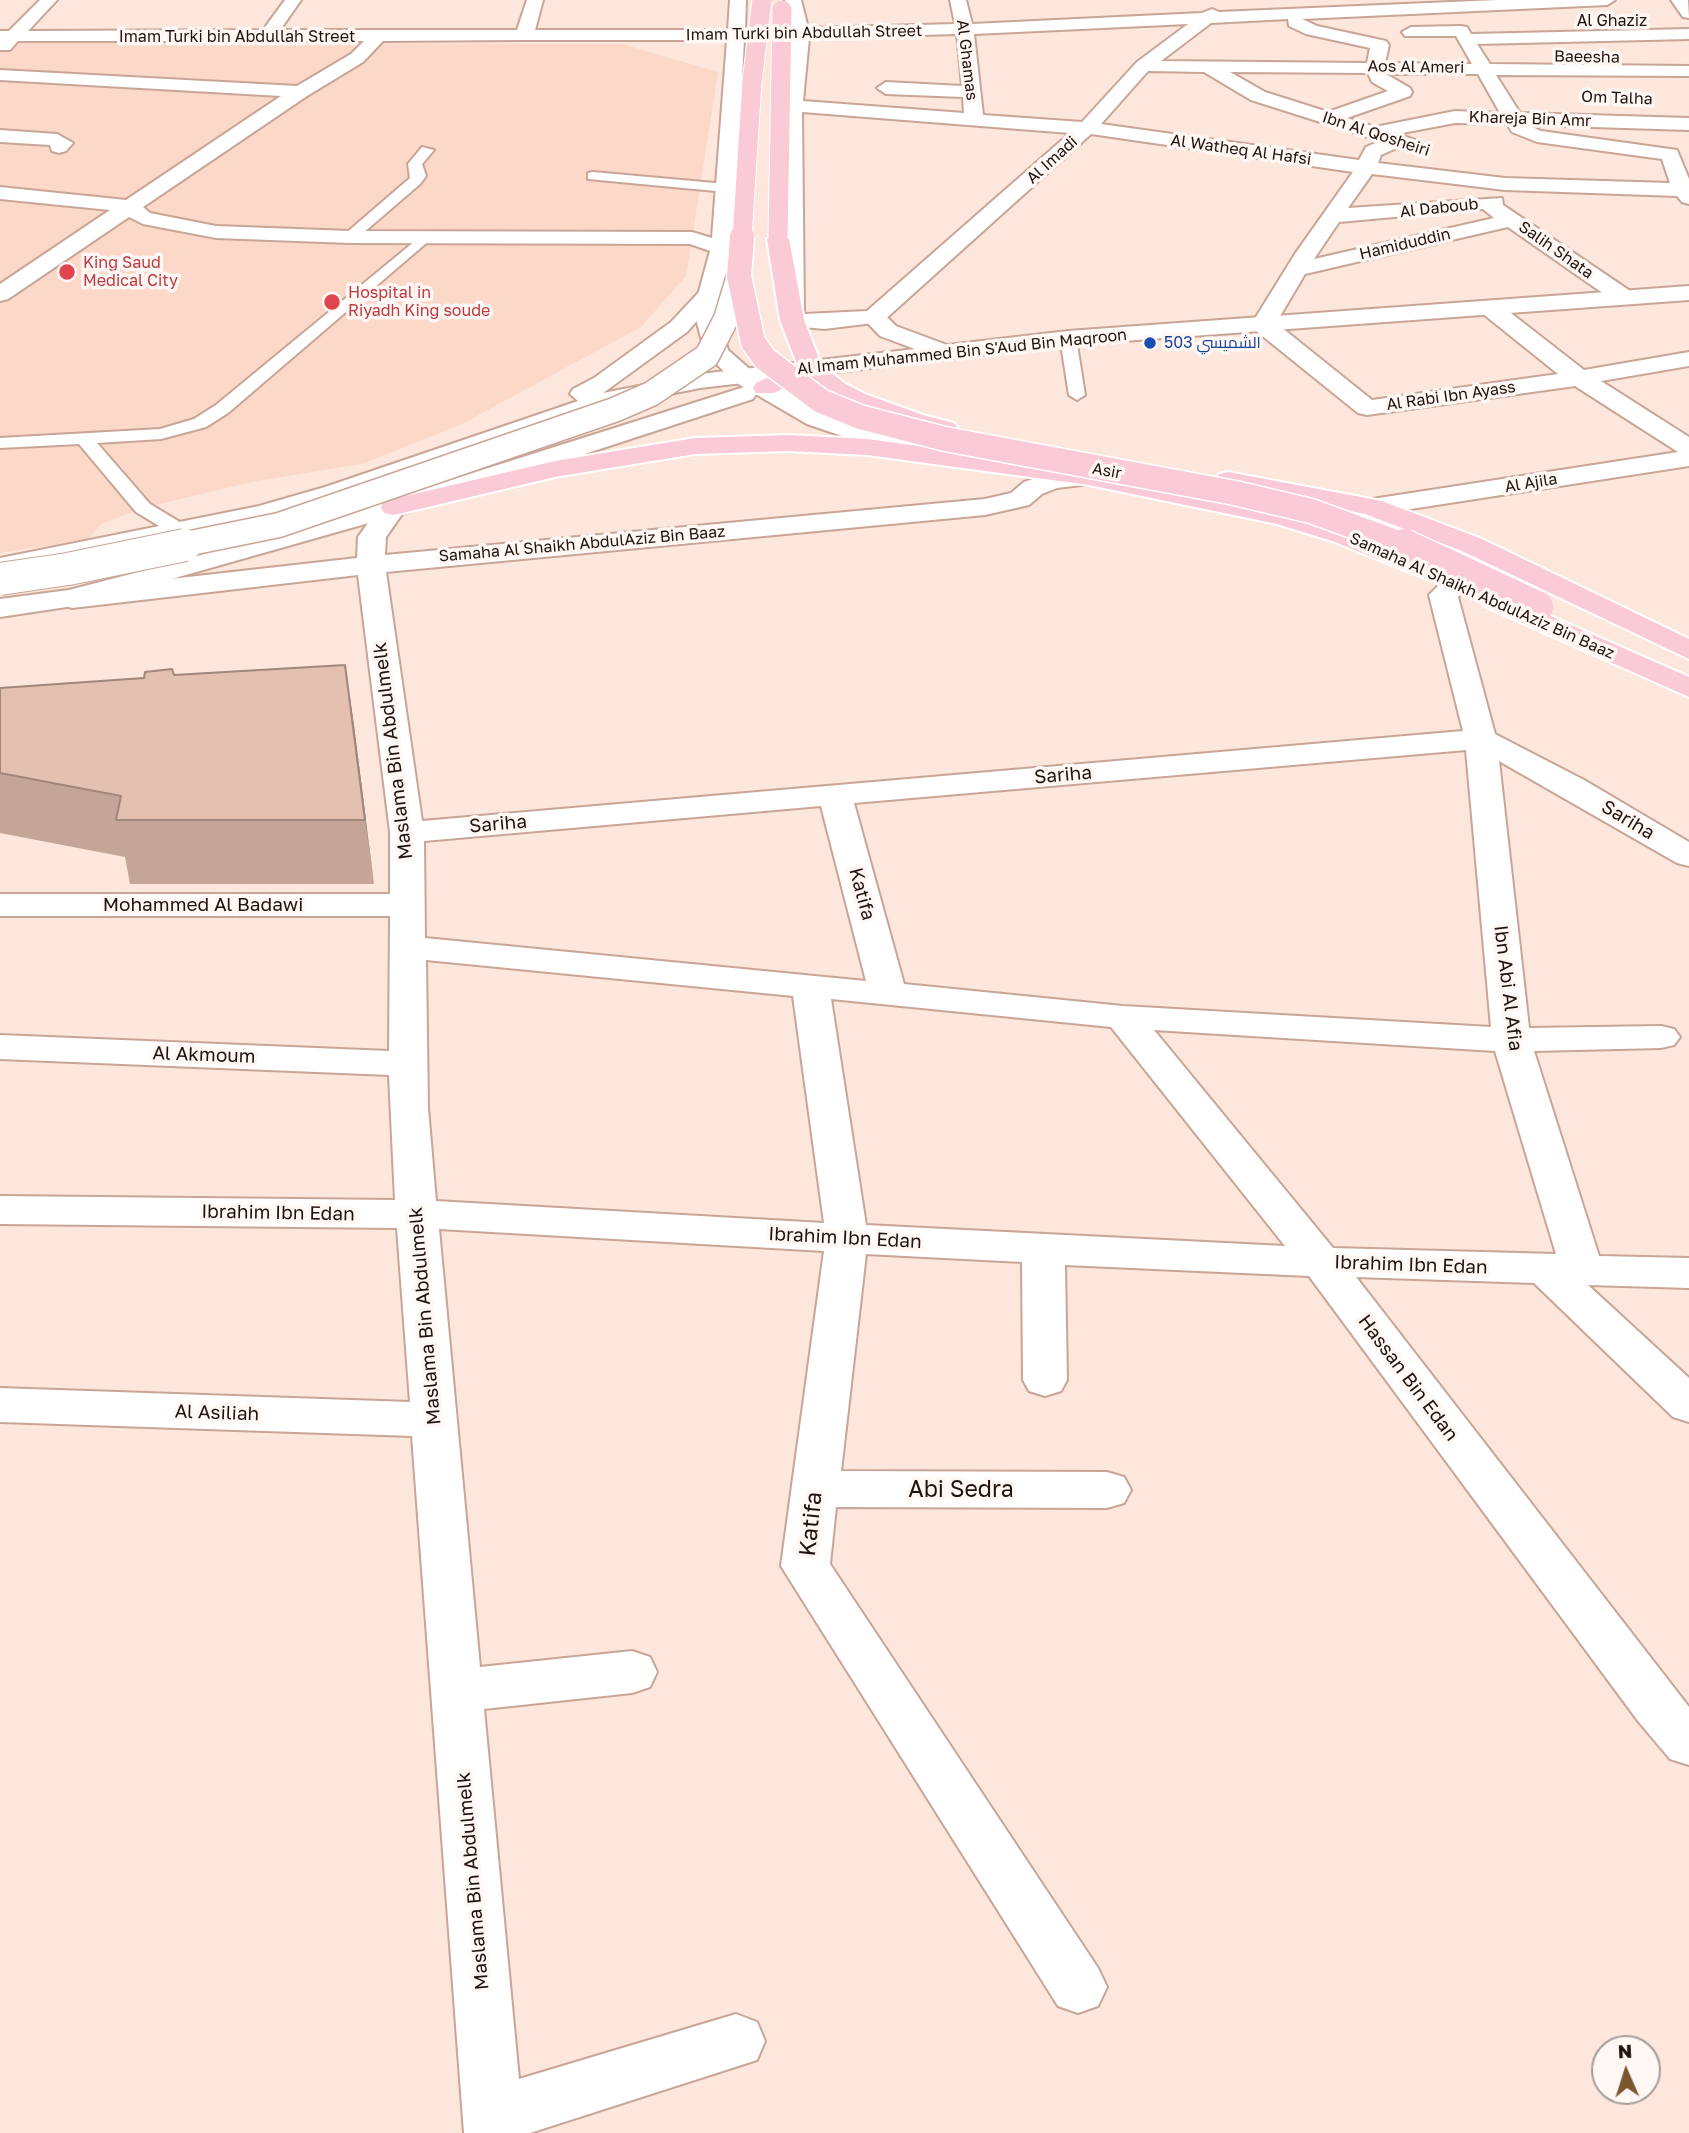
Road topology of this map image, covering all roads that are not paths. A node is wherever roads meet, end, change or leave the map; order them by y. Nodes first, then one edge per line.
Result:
1 (49, 0) edge
2 (293, 0) edge
3 (535, 0) edge
4 (738, 0) edge
5 (762, 0) edge
6 (958, 0) edge
7 (1226, 0) edge
8 (1607, 0) edge
9 (1679, 0) edge
10 (1586, 1) edge
11 (789, 2) edge
12 (1546, 3) junction
13 (1392, 4) edge
14 (1335, 12) junction
15 (1689, 13) edge
16 (1281, 14) junction
17 (1207, 18) junction
18 (1689, 22) edge
19 (926, 29) junction
20 (965, 29) junction
21 (1312, 30) junction
22 (801, 33) junction
23 (1689, 34) edge
24 (734, 35) junction
25 (7, 36) edge
26 (267, 37) junction
27 (377, 37) junction
28 (524, 37) junction
29 (1380, 45) junction
30 (1196, 46) dead end
31 (1168, 47) junction
32 (1471, 48) junction
33 (0, 51) edge
34 (1689, 53) edge
35 (1143, 66) junction
36 (1314, 66) junction
37 (1208, 67) junction
38 (1668, 71) junction
39 (1689, 71) edge
40 (1376, 72) junction
41 (0, 75) edge
42 (863, 87) dead end
43 (1689, 90) edge
44 (300, 92) junction
45 (971, 92) junction
46 (1651, 99) dead end
47 (1377, 103) junction
48 (1280, 104) junction
49 (793, 106) junction
50 (1455, 117) junction
51 (1513, 118) junction
52 (1328, 119) junction
53 (974, 120) junction
54 (1658, 123) junction
55 (1689, 124) edge
56 (1087, 128) junction
57 (1373, 133) junction
58 (0, 136) edge
59 (1554, 139) junction
60 (1398, 141) junction
61 (59, 147) dead end
62 (1422, 149) dead end
63 (427, 150) dead end
64 (1518, 153) dead end
65 (1446, 156) dead end
66 (1366, 168) junction
67 (593, 176) dead end
68 (1513, 184) junction
69 (1549, 186) junction
70 (726, 188) junction
71 (0, 193) edge
72 (1687, 193) edge
73 (1486, 204) junction
74 (128, 206) junction
75 (1332, 216) junction
76 (1513, 220) junction
77 (426, 236) junction
78 (350, 237) junction
79 (722, 248) junction
80 (1297, 269) junction
81 (739, 276) junction
82 (1689, 293) edge
83 (0, 294) edge
84 (709, 295) junction
85 (1625, 298) junction
86 (1490, 308) junction
87 (874, 317) junction
88 (792, 320) junction
89 (1263, 325) junction
90 (1068, 338) junction
91 (957, 350) junction
92 (1689, 359) edge
93 (810, 367) junction
94 (1579, 378) junction
95 (754, 382) junction
96 (1077, 395) dead end
97 (83, 437) junction
98 (494, 438) junction
99 (0, 443) edge
100 (1689, 447) edge
101 (967, 458) junction
102 (1689, 458) edge
103 (1089, 477) junction
104 (394, 507) junction
105 (1372, 507) junction
106 (181, 531) junction
107 (371, 564) junction
108 (0, 565) edge
109 (0, 579) edge
110 (1457, 583) junction
111 (70, 599) junction
112 (0, 608) edge
113 (1689, 650) edge
114 (1678, 683) edge
115 (1481, 739) junction
116 (835, 795) junction
117 (407, 832) junction
118 (1689, 856) edge
119 (0, 905) edge
120 (407, 926) junction
121 (810, 986) junction
122 (888, 993) junction
123 (1123, 1017) junction
124 (1661, 1037) dead end
125 (1511, 1040) junction
126 (0, 1047) edge
127 (408, 1064) junction
128 (0, 1210) edge
129 (417, 1214) junction
130 (847, 1238) junction
131 (1043, 1249) junction
132 (1321, 1262) junction
133 (1563, 1269) junction
134 (1689, 1273) edge
135 (1045, 1380) dead end
136 (0, 1405) edge
137 (1689, 1405) edge
138 (434, 1420) junction
139 (814, 1489) junction
140 (1107, 1490) dead end
141 (632, 1672) dead end
142 (457, 1691) junction
143 (1689, 1743) edge
144 (1078, 1987) dead end
145 (736, 2041) dead end
146 (493, 2124) edge

1 - 25 street
2 - 26 street
3 - 28 street
4 - 24 street
5 - 81 main road, Asir, bridge
6 - 20 street, Al Ghamas
7 - 17 street, Al Imadi
8 - 10 street, Imam Turki bin Abdullah Street
9 - 15 street
10 - 12 street, Imam Turki bin Abdullah Street
11 - 19 street
11 - 22 street
11 - 88 main road, bridge
12 - 13 street, Imam Turki bin Abdullah Street
12 - 18 street, Al Ghaziz
13 - 14 street, Imam Turki bin Abdullah Street
14 - 16 street, Imam Turki bin Abdullah Street
14 - 32 street
16 - 17 street, Imam Turki bin Abdullah Street
16 - 21 street
17 - 20 street, Imam Turki bin Abdullah Street
17 - 31 street, Al Imadi
19 - 20 street, Imam Turki bin Abdullah Street
19 - 22 street, Imam Turki bin Abdullah Street
20 - 45 street, Al Ghamas
21 - 29 street
21 - 36 street
22 - 24 street, Imam Turki bin Abdullah Street
22 - 49 street
23 - 32 street
24 - 28 street, Imam Turki bin Abdullah Street
24 - 70 street
25 - 26 street, Imam Turki bin Abdullah Street
25 - 33 street
26 - 27 street, Imam Turki bin Abdullah Street
27 - 28 street, Imam Turki bin Abdullah Street
27 - 44 street
29 - 32 street
29 - 40 street
30 - 31 street
31 - 35 street, Al Imadi
32 - 34 street, Baeesha
32 - 38 street, Aos Al Ameri
32 - 40 street, Aos Al Ameri
32 - 51 street
35 - 37 street, Aos Al Ameri
35 - 56 street, Al Imadi
36 - 37 street, Aos Al Ameri
36 - 40 street, Aos Al Ameri
37 - 48 street, Ibn Al Qosheiri
38 - 39 street, Aos Al Ameri
38 - 43 street
40 - 47 street
40 - 48 street
41 - 44 street
42 - 45 street
44 - 74 street
45 - 53 street, Al Ghamas
46 - 54 street
47 - 48 street
47 - 50 street
47 - 52 street
48 - 52 street, Ibn Al Qosheiri
49 - 53 street, Al Watheq Al Hafsi
49 - 88 street
50 - 51 street, Khareja Bin Amr
50 - 57 street, Khareja Bin Amr
51 - 54 street, Khareja Bin Amr
51 - 59 street
52 - 57 street, Ibn Al Qosheiri
53 - 56 street, Al Watheq Al Hafsi
54 - 55 street, Khareja Bin Amr
56 - 66 street, Al Watheq Al Hafsi
56 - 87 street, Al Imadi
57 - 60 street, Ibn Al Qosheiri
58 - 61 street
59 - 64 street
59 - 72 street
60 - 62 street, Ibn Al Qosheiri
60 - 66 street
63 - 78 lane
65 - 69 street, Ibn Al Qosheiri
66 - 68 street, Al Watheq Al Hafsi
66 - 75 street
67 - 70 lane
68 - 69 street, Al Watheq Al Hafsi
68 - 73 street, Al Daboub
69 - 72 street, Al Watheq Al Hafsi
70 - 79 street
71 - 74 street
73 - 75 street, Al Daboub
73 - 76 street, Salih Shata
74 - 78 street
74 - 83 street
75 - 80 street
76 - 80 street, Hamiduddin
76 - 85 street, Salih Shata
77 - 78 street
77 - 79 street
77 - 97 lane
79 - 84 street
80 - 89 street
81 - 109 street, bridge
81 - 114 main road, Asir, bridge
82 - 85 street, Al Imam Muhammed Bin S'Aud Bin Maqroon
84 - 95 street
84 - 98 street
85 - 86 street, Al Imam Muhammed Bin S'Aud Bin Maqroon
86 - 89 street, Al Imam Muhammed Bin S'Aud Bin Maqroon
86 - 94 street
87 - 88 street
87 - 91 street
88 - 93 main road
89 - 90 street, Al Imam Muhammed Bin S'Aud Bin Maqroon
89 - 94 street, Al Rabi Ibn Ayass
90 - 91 street, Al Imam Muhammed Bin S'Aud Bin Maqroon
90 - 96 lane
91 - 93 street, Al Imam Muhammed Bin S'Aud Bin Maqroon
92 - 94 street, Al Rabi Ibn Ayass
93 - 95 street, Al Imam Muhammed Bin S'Aud Bin Maqroon
93 - 105 main road
94 - 100 street
95 - 98 street, Al Imam Muhammed Bin S'Aud Bin Maqroon
95 - 101 street
95 - 104 street, Samaha Al Shaikh AbdulAziz Bin Baaz
97 - 99 lane
97 - 106 lane
98 - 106 street
101 - 103 main road, Samaha Al Shaikh AbdulAziz Bin Baaz
101 - 104 main road, Samaha Al Shaikh AbdulAziz Bin Baaz
102 - 105 street, Al Ajila
103 - 107 street, Samaha Al Shaikh AbdulAziz Bin Baaz
103 - 110 main road, Samaha Al Shaikh AbdulAziz Bin Baaz
104 - 107 street, Maslama Bin Abdulmelk
104 - 111 street, Samaha Al Shaikh AbdulAziz Bin Baaz
105 - 113 main road
106 - 108 street
107 - 111 street, Samaha Al Shaikh AbdulAziz Bin Baaz
107 - 117 street, Maslama Bin Abdulmelk
110 - 114 main road, Samaha Al Shaikh AbdulAziz Bin Baaz
110 - 115 street, Ibn Abi Al Afia
111 - 112 street, Samaha Al Shaikh AbdulAziz Bin Baaz
115 - 116 street, Sariha
115 - 118 street, Sariha
115 - 125 street, Ibn Abi Al Afia
116 - 117 street, Sariha
116 - 122 street, Katifa
117 - 120 street, Maslama Bin Abdulmelk
119 - 120 street, Mohammed Al Badawi
120 - 121 street, Mohammed Al Badawi
120 - 127 street, Maslama Bin Abdulmelk
121 - 122 street, Mohammed Al Badawi
121 - 130 street, Katifa
122 - 123 street, Mohammed Al Badawi
123 - 125 street, Mohammed Al Badawi
123 - 132 street, Hassan Bin Edan
124 - 125 street, Mohammed Al Badawi
125 - 133 street, Ibn Abi Al Afia
126 - 127 street, Al Akmoum
127 - 129 street, Maslama Bin Abdulmelk
128 - 129 street, Ibrahim Ibn Edan
129 - 130 street, Ibrahim Ibn Edan
129 - 138 street, Maslama Bin Abdulmelk
130 - 131 street, Ibrahim Ibn Edan
130 - 139 street, Katifa
131 - 132 street, Ibrahim Ibn Edan
131 - 135 street
132 - 133 street, Ibrahim Ibn Edan
132 - 143 street, Hassan Bin Edan
133 - 134 street, Ibrahim Ibn Edan
133 - 137 street, Ibn Abi Al Afia
136 - 138 street, Al Asiliah
138 - 142 street, Maslama Bin Abdulmelk
139 - 140 street, Abi Sedra
139 - 144 street, Katifa
141 - 142 street
142 - 146 street, Maslama Bin Abdulmelk
145 - 146 street

